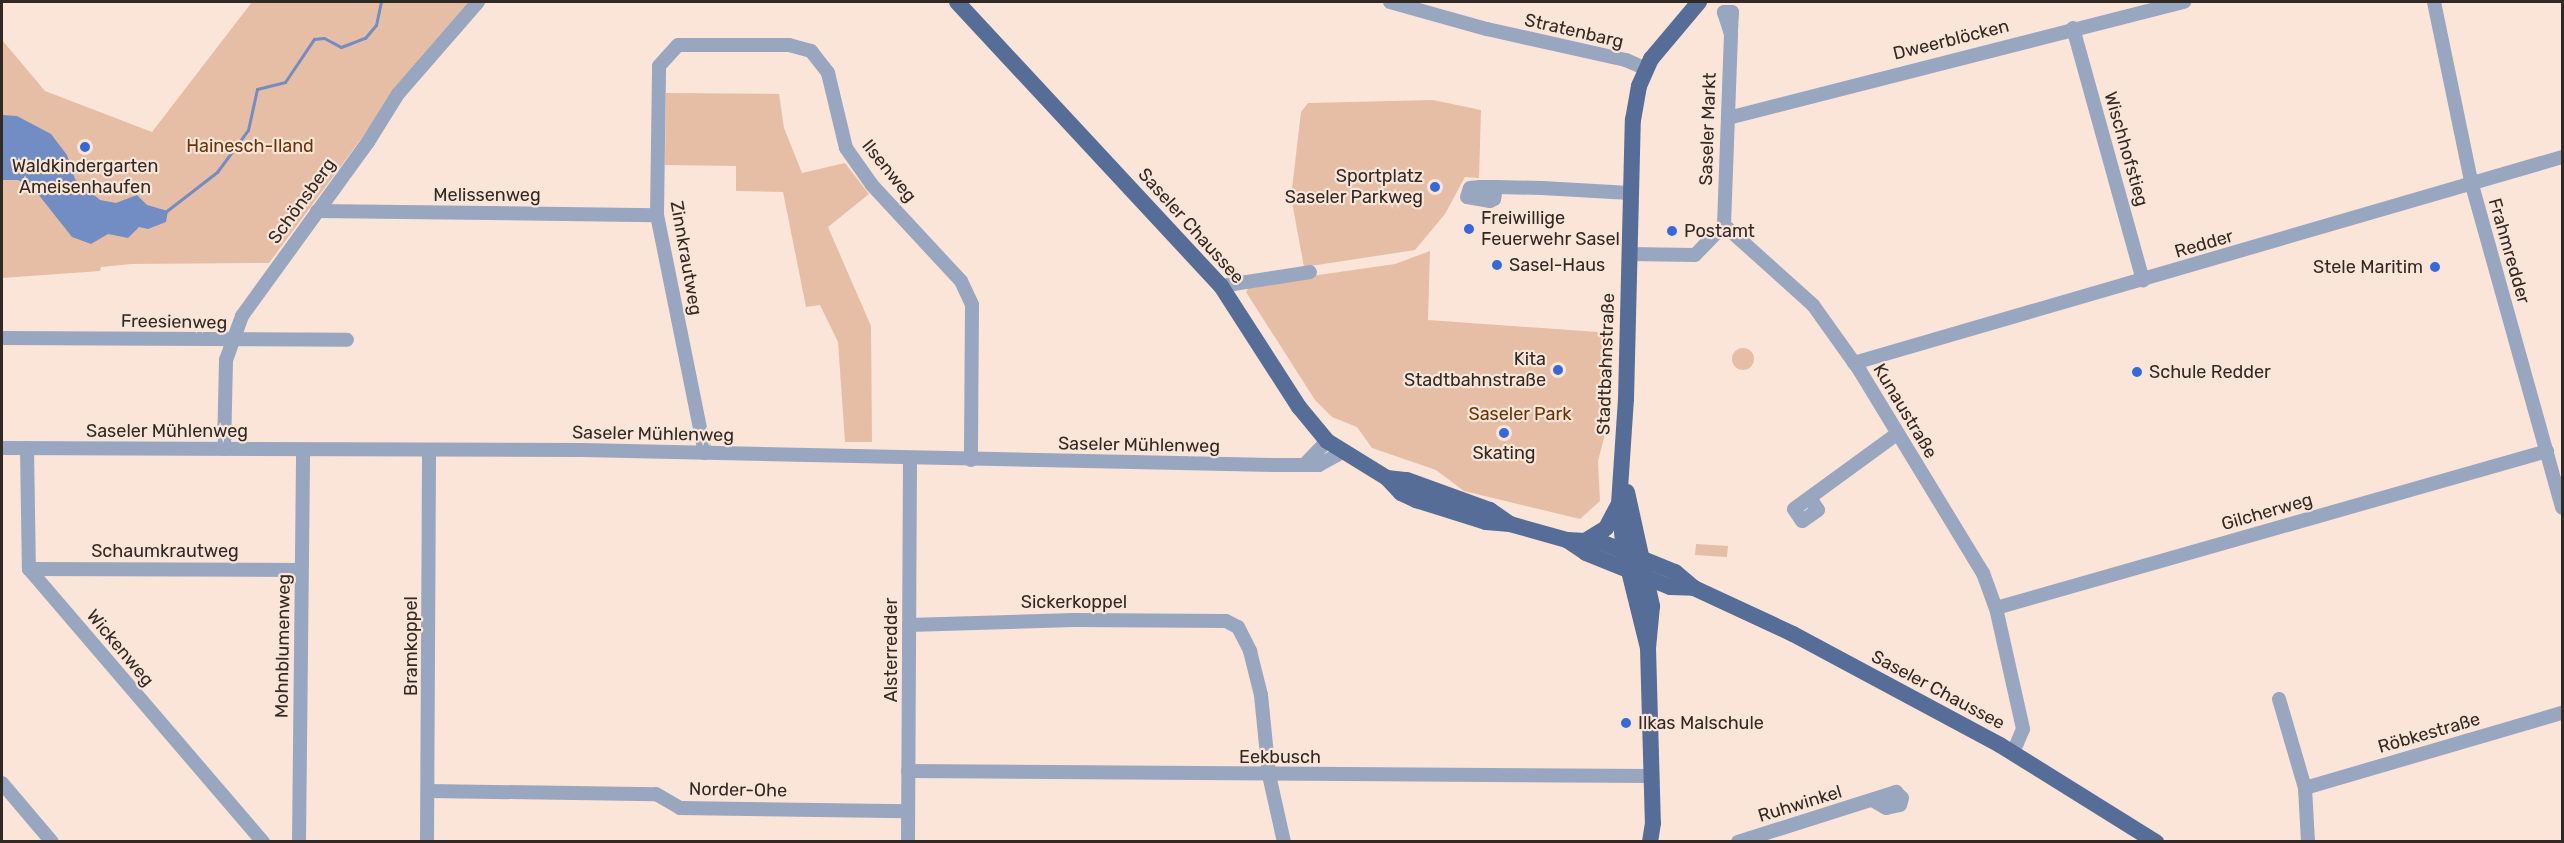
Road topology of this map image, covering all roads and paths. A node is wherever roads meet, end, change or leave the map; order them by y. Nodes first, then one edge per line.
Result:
1 (478, 2) edge
2 (957, 2) edge
3 (1390, 2) edge
4 (1699, 2) edge
5 (2184, 2) edge
6 (2434, 2) edge
7 (2073, 28) junction
8 (1731, 34) dead end
9 (659, 66) joint
10 (1646, 69) junction
11 (1728, 118) junction
12 (2562, 157) edge
13 (2472, 185) junction
14 (1496, 187) dead end
15 (1630, 193) junction
16 (317, 212) junction
17 (657, 215) junction
18 (1724, 225) junction
19 (1629, 254) junction
20 (1310, 273) dead end
21 (2143, 280) junction
22 (1221, 286) junction
23 (2, 338) edge
24 (347, 340) dead end
25 (230, 341) junction
26 (1854, 363) junction
27 (1897, 434) junction
28 (1327, 441) junction
29 (2, 448) edge
30 (27, 448) junction
31 (224, 449) junction
32 (303, 450) junction
33 (429, 450) junction
34 (1342, 452) junction
35 (705, 453) junction
36 (2554, 458) edge
37 (910, 459) junction
38 (971, 460) junction
39 (1623, 464) junction
40 (1304, 465) junction
41 (1810, 498) dead end
42 (1619, 504) junction
43 (2562, 508) edge
44 (1588, 539) junction
45 (1567, 540) junction
46 (1624, 551) junction
47 (1643, 558) junction
48 (29, 569) junction
49 (1628, 569) junction
50 (302, 570) junction
51 (1647, 577) junction
52 (1694, 588) junction
53 (1996, 608) junction
54 (909, 625) junction
55 (1648, 648) junction
56 (2279, 699) dead end
57 (2562, 713) edge
58 (2013, 753) junction
59 (908, 771) junction
60 (1269, 775) junction
61 (1652, 776) junction
62 (2, 783) edge
63 (2305, 788) junction
64 (428, 791) junction
65 (1872, 801) dead end
66 (908, 811) junction
67 (1653, 823) junction
68 (52, 842) edge
69 (262, 842) edge
70 (299, 842) edge
71 (427, 842) edge
72 (908, 842) edge
73 (1284, 842) edge
74 (1650, 842) edge
75 (1662, 842) edge
76 (1738, 842) edge
77 (2157, 842) edge
78 (2308, 842) edge

1 - 16 street, Schönsberg
2 - 22 main road, Saseler Chaussee
3 - 10 street, Stratenbarg
4 - 10 main road
5 - 7 street, Dweerblöcken
6 - 13 street, Frahmredder
7 - 11 street, Dweerblöcken
7 - 21 street, Wischhofstieg
8 - 11 street, Saseler Markt
9 - 17 street, Zinnkrautweg
9 - 38 street, Ilsenweg
10 - 15 main road
11 - 18 street, Saseler Markt
12 - 13 street, Redder
13 - 21 street, Redder
13 - 36 street, Frahmredder
14 - 15 street
15 - 19 main road, Stadtbahnstraße
16 - 17 street, Melissenweg
16 - 25 street, Schönsberg
17 - 35 street, Zinnkrautweg
18 - 19 street
18 - 26 street, Kunaustraße
19 - 39 main road, Stadtbahnstraße
20 - 22 street
21 - 26 street, Redder
22 - 28 main road, Saseler Chaussee
23 - 25 street, Freesienweg
24 - 25 street, Freesienweg
25 - 31 street, Schönsberg
26 - 27 street, Kunaustraße
27 - 41 street
27 - 53 street, Kunaustraße
28 - 34 main road, Saseler Chaussee
28 - 40 street
29 - 30 street, Saseler Mühlenweg
30 - 31 street, Saseler Mühlenweg
30 - 48 street
31 - 32 street, Saseler Mühlenweg
32 - 33 street, Saseler Mühlenweg
32 - 50 street, Mohnblumenweg
33 - 35 street, Saseler Mühlenweg
33 - 64 street, Bramkoppel
34 - 40 street, Saseler Mühlenweg
34 - 45 main road, Saseler Chaussee
35 - 37 street, Saseler Mühlenweg
36 - 43 street, Frahmredder
36 - 53 street, Gilcherweg
37 - 38 street, Saseler Mühlenweg
37 - 54 street, Alsterredder
38 - 40 street, Saseler Mühlenweg
39 - 42 main road, Stadtbahnstraße
39 - 47 main road, Stadtbahnstraße
42 - 44 main road
42 - 46 main road, Stadtbahnstraße
44 - 45 main road, Saseler Chaussee
44 - 46 main road, Saseler Chaussee
45 - 49 main road, Saseler Chaussee
46 - 47 main road, Saseler Chaussee
46 - 49 main road, Stadtbahnstraße
47 - 51 main road, Stadtbahnstraße
47 - 52 main road, Saseler Chaussee
48 - 50 street, Schaumkrautweg
48 - 69 street, Wickenweg
49 - 51 main road, Saseler Chaussee
49 - 55 main road, Stadtbahnstraße
50 - 70 street, Mohnblumenweg
51 - 52 main road, Saseler Chaussee
51 - 55 main road, Stadtbahnstraße
52 - 58 main road, Saseler Chaussee
53 - 58 street, Kunaustraße
54 - 59 street, Alsterredder
54 - 60 street, Sickerkoppel
55 - 61 main road, Stadtbahnstraße
56 - 63 street
57 - 63 street, Röbkestraße
58 - 77 main road, Saseler Chaussee
59 - 60 street, Eekbusch
59 - 66 street, Alsterredder
60 - 61 street, Eekbusch
60 - 73 street
61 - 67 main road, Stadtbahnstraße
62 - 68 street
63 - 78 street
64 - 66 street, Norder-Ohe
64 - 71 street, Bramkoppel
65 - 76 street, Ruhwinkel
66 - 72 street, Alsterredder
67 - 74 main road, Stadtbahnstraße
67 - 75 main road, Stadtbahnstraße

